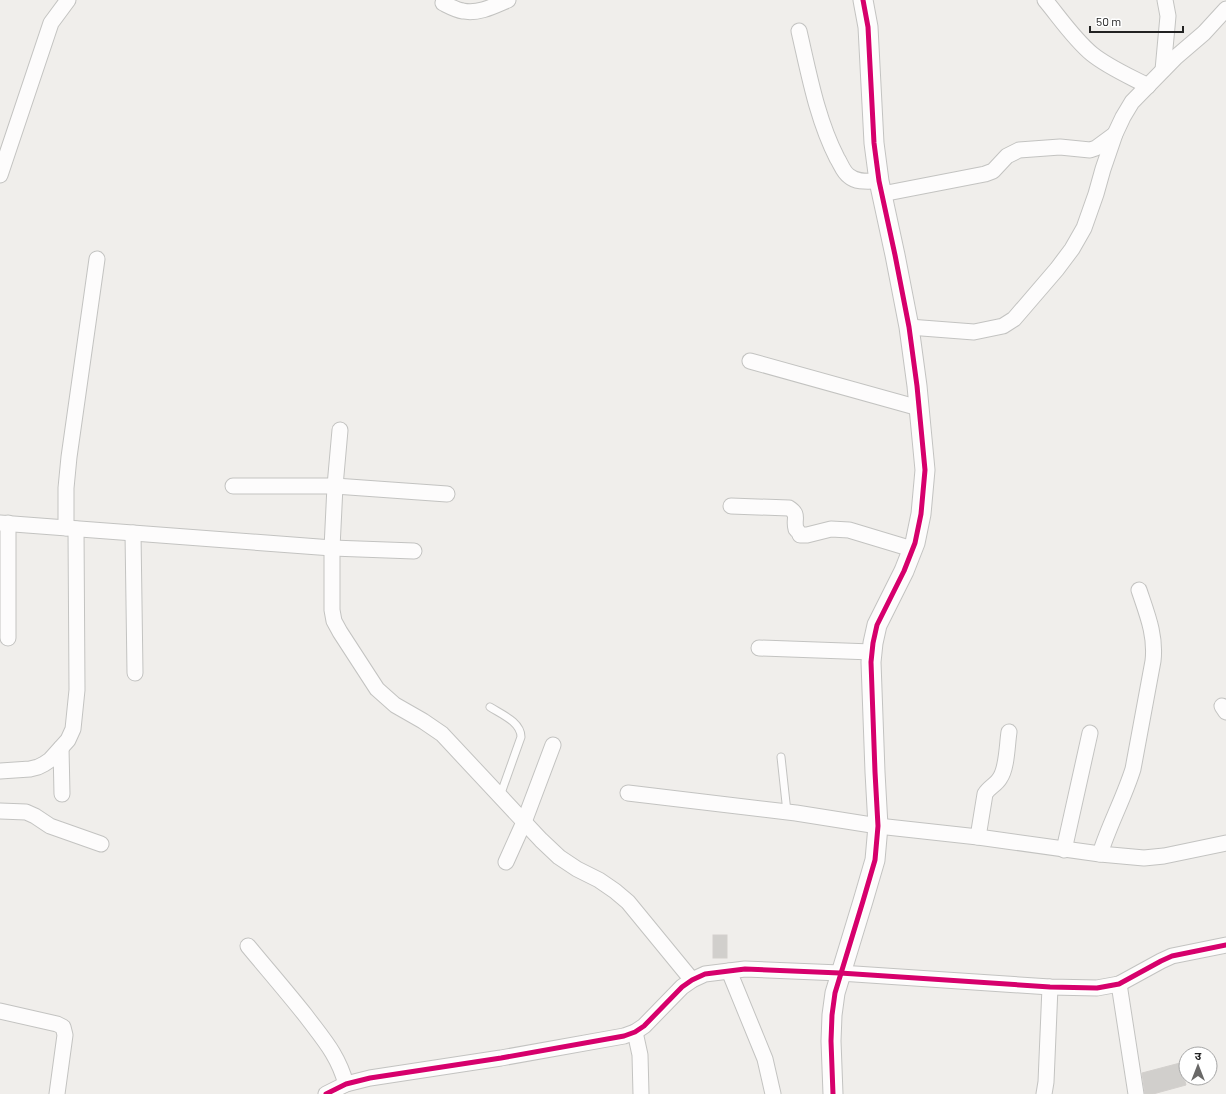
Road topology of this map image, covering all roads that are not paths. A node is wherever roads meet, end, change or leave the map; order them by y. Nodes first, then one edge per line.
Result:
1 (58, 0) edge
2 (68, 0) edge
3 (508, 0) edge
4 (863, 0) edge
5 (1045, 0) edge
6 (1165, 0) edge
7 (443, 3) dead end
8 (1226, 9) edge
9 (51, 23) junction
10 (799, 31) dead end
11 (1163, 70) junction
12 (1148, 86) junction
13 (1115, 134) junction
14 (0, 175) edge
15 (880, 187) junction
16 (97, 259) dead end
17 (909, 327) junction
18 (750, 362) dead end
19 (919, 408) junction
20 (340, 430) dead end
21 (233, 486) dead end
22 (335, 486) junction
23 (446, 494) dead end
24 (731, 506) dead end
25 (4, 523) edge
26 (71, 528) junction
27 (133, 533) junction
28 (332, 548) junction
29 (912, 549) junction
30 (414, 551) dead end
31 (1139, 590) dead end
32 (8, 638) dead end
33 (759, 648) dead end
34 (872, 652) junction
35 (135, 673) dead end
36 (490, 707) dead end
37 (1009, 732) dead end
38 (1090, 733) dead end
39 (553, 745) dead end
40 (61, 748) junction
41 (781, 757) dead end
42 (0, 771) edge
43 (628, 793) dead end
44 (62, 794) dead end
45 (500, 796) junction
46 (0, 811) edge
47 (787, 812) junction
48 (524, 822) junction
49 (878, 826) junction
50 (978, 836) junction
51 (1226, 843) edge
52 (101, 844) dead end
53 (1064, 850) junction
54 (1100, 854) junction
55 (506, 862) dead end
56 (1226, 945) edge
57 (248, 946) dead end
58 (729, 971) junction
59 (840, 973) junction
60 (692, 980) junction
61 (1119, 984) junction
62 (1050, 987) junction
63 (0, 1011) edge
64 (635, 1032) junction
65 (346, 1084) junction
66 (57, 1094) edge
67 (326, 1094) edge
68 (641, 1094) edge
69 (773, 1094) edge
70 (833, 1094) edge
71 (1044, 1094) edge
72 (1136, 1094) edge

1 - 9 street
2 - 9 street
3 - 7 street
4 - 15 street
5 - 12 street
6 - 11 street
8 - 11 street
9 - 14 street
10 - 15 street
11 - 12 street
12 - 13 street
13 - 15 street
13 - 17 street
15 - 17 street
16 - 26 street
17 - 19 street
18 - 19 street
19 - 29 street
20 - 22 street
21 - 22 street
22 - 23 street
22 - 28 street
24 - 29 street
25 - 26 street
25 - 32 street
26 - 27 street
26 - 40 street
27 - 28 street
27 - 35 street
28 - 30 street
28 - 45 street
29 - 34 street
31 - 54 street
33 - 34 street
34 - 49 street
36 - 45 lane
37 - 50 street
38 - 53 street
39 - 48 street
40 - 42 street
40 - 44 street
41 - 47 lane
43 - 47 street
45 - 48 street
46 - 52 street
47 - 49 street
48 - 55 street
48 - 60 street
49 - 50 street
49 - 59 street
50 - 53 street
51 - 54 street
53 - 54 street
56 - 61 street
57 - 65 street
58 - 59 street
58 - 60 street
58 - 69 street
59 - 62 street
59 - 70 street
60 - 64 street
61 - 62 street
61 - 72 street
62 - 71 street
63 - 66 street
64 - 65 street
64 - 68 street
65 - 67 street

